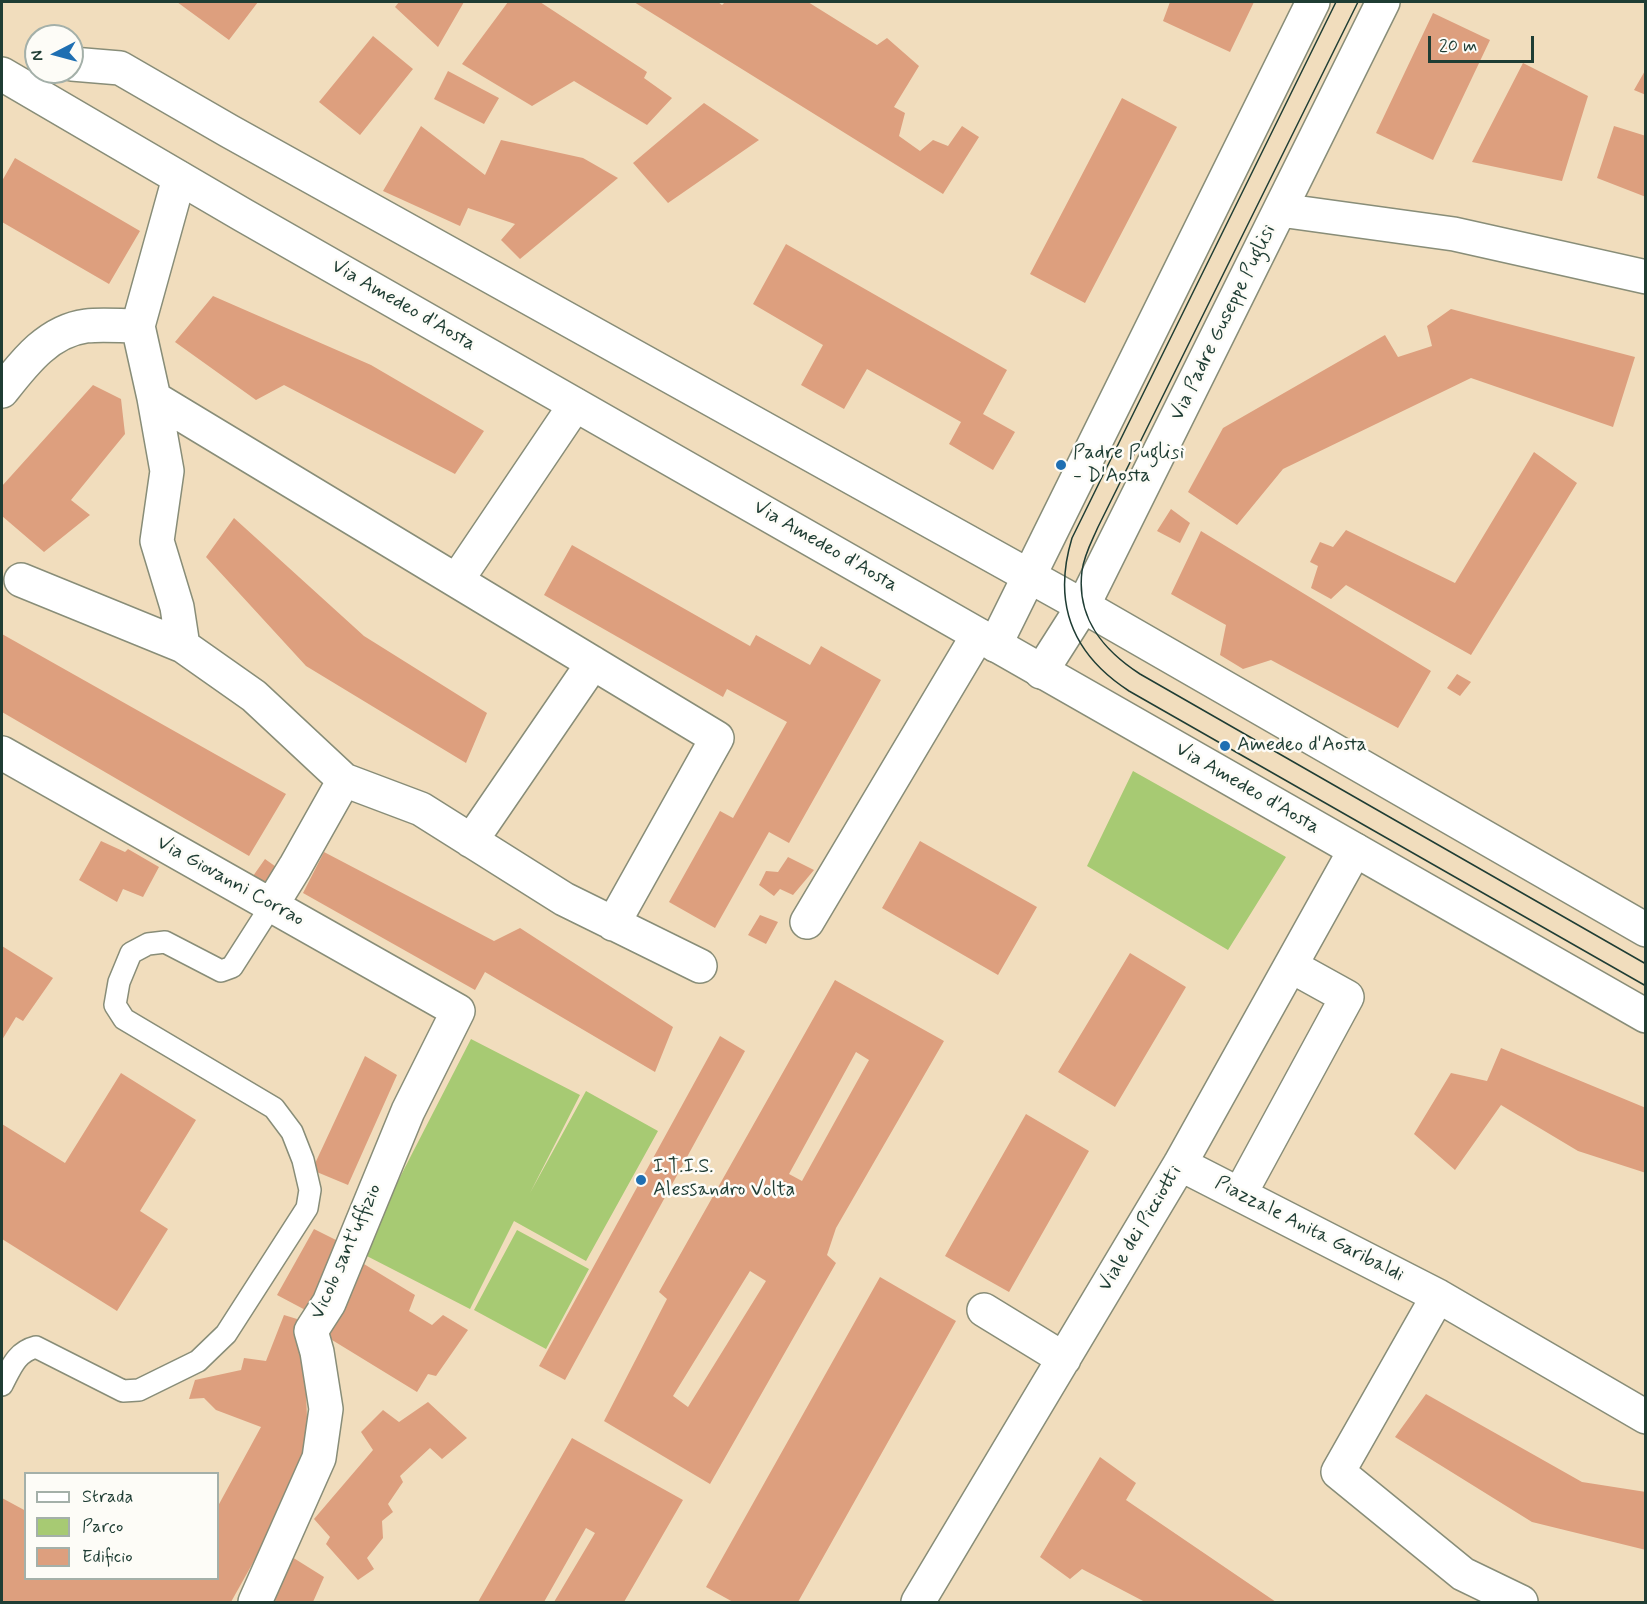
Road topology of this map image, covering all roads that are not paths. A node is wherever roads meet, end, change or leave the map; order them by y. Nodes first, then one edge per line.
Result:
1 (1312, 2) edge
2 (1383, 2) edge
3 (84, 65) edge
4 (14, 73) edge
5 (179, 178) junction
6 (1280, 210) junction
7 (1646, 277) edge
8 (138, 326) junction
9 (2, 390) edge
10 (154, 398) junction
11 (575, 405) junction
12 (1029, 577) junction
13 (21, 580) dead end
14 (456, 580) junction
15 (1083, 606) junction
16 (986, 640) junction
17 (183, 646) junction
18 (593, 663) junction
19 (1041, 672) junction
20 (2, 753) edge
21 (344, 780) junction
22 (471, 841) junction
23 (1355, 850) junction
24 (272, 906) junction
25 (807, 922) dead end
26 (613, 924) junction
27 (1646, 930) edge
28 (700, 966) dead end
29 (1290, 966) junction
30 (459, 1011) joint
31 (1646, 1016) edge
32 (1180, 1164) junction
33 (1240, 1194) junction
34 (1438, 1296) junction
35 (984, 1310) dead end
36 (1064, 1359) junction
37 (2, 1384) edge
38 (1646, 1417) edge
39 (255, 1602) edge
40 (918, 1602) edge
41 (1521, 1602) edge

1 - 12 street
2 - 6 street, Via Padre Guseppe Puglisi
3 - 12 street
4 - 5 street, Via Amedeo d'Aosta
5 - 8 street
5 - 11 street, Via Amedeo d'Aosta
6 - 7 street
6 - 15 street, Via Padre Guseppe Puglisi
8 - 9 street
8 - 10 street
10 - 14 street
10 - 17 street
11 - 14 street
11 - 16 street, Via Amedeo d'Aosta
12 - 15 street
12 - 16 street
13 - 17 street
14 - 18 street
15 - 19 street, Via Padre Guseppe Puglisi
15 - 27 street
16 - 19 street, Via Amedeo d'Aosta
16 - 25 street
17 - 21 street
18 - 22 street
18 - 26 street
19 - 23 street, Via Amedeo d'Aosta
20 - 24 street, Via Giovanni Corrao
21 - 22 street
21 - 24 street
22 - 26 street
23 - 29 street, Viale dei Picciotti
23 - 31 street, Via Amedeo d'Aosta
24 - 30 street, Via Giovanni Corrao
24 - 37 lane
26 - 28 street
29 - 32 street, Viale dei Picciotti
29 - 33 street
30 - 39 street, Vicolo sant'uffizio
32 - 33 street, Piazzale Anita Garibaldi
32 - 36 street, Viale dei Picciotti
33 - 34 street, Piazzale Anita Garibaldi
34 - 38 street, Piazzale Anita Garibaldi
34 - 41 street
35 - 36 street
36 - 40 street, Viale dei Picciotti

